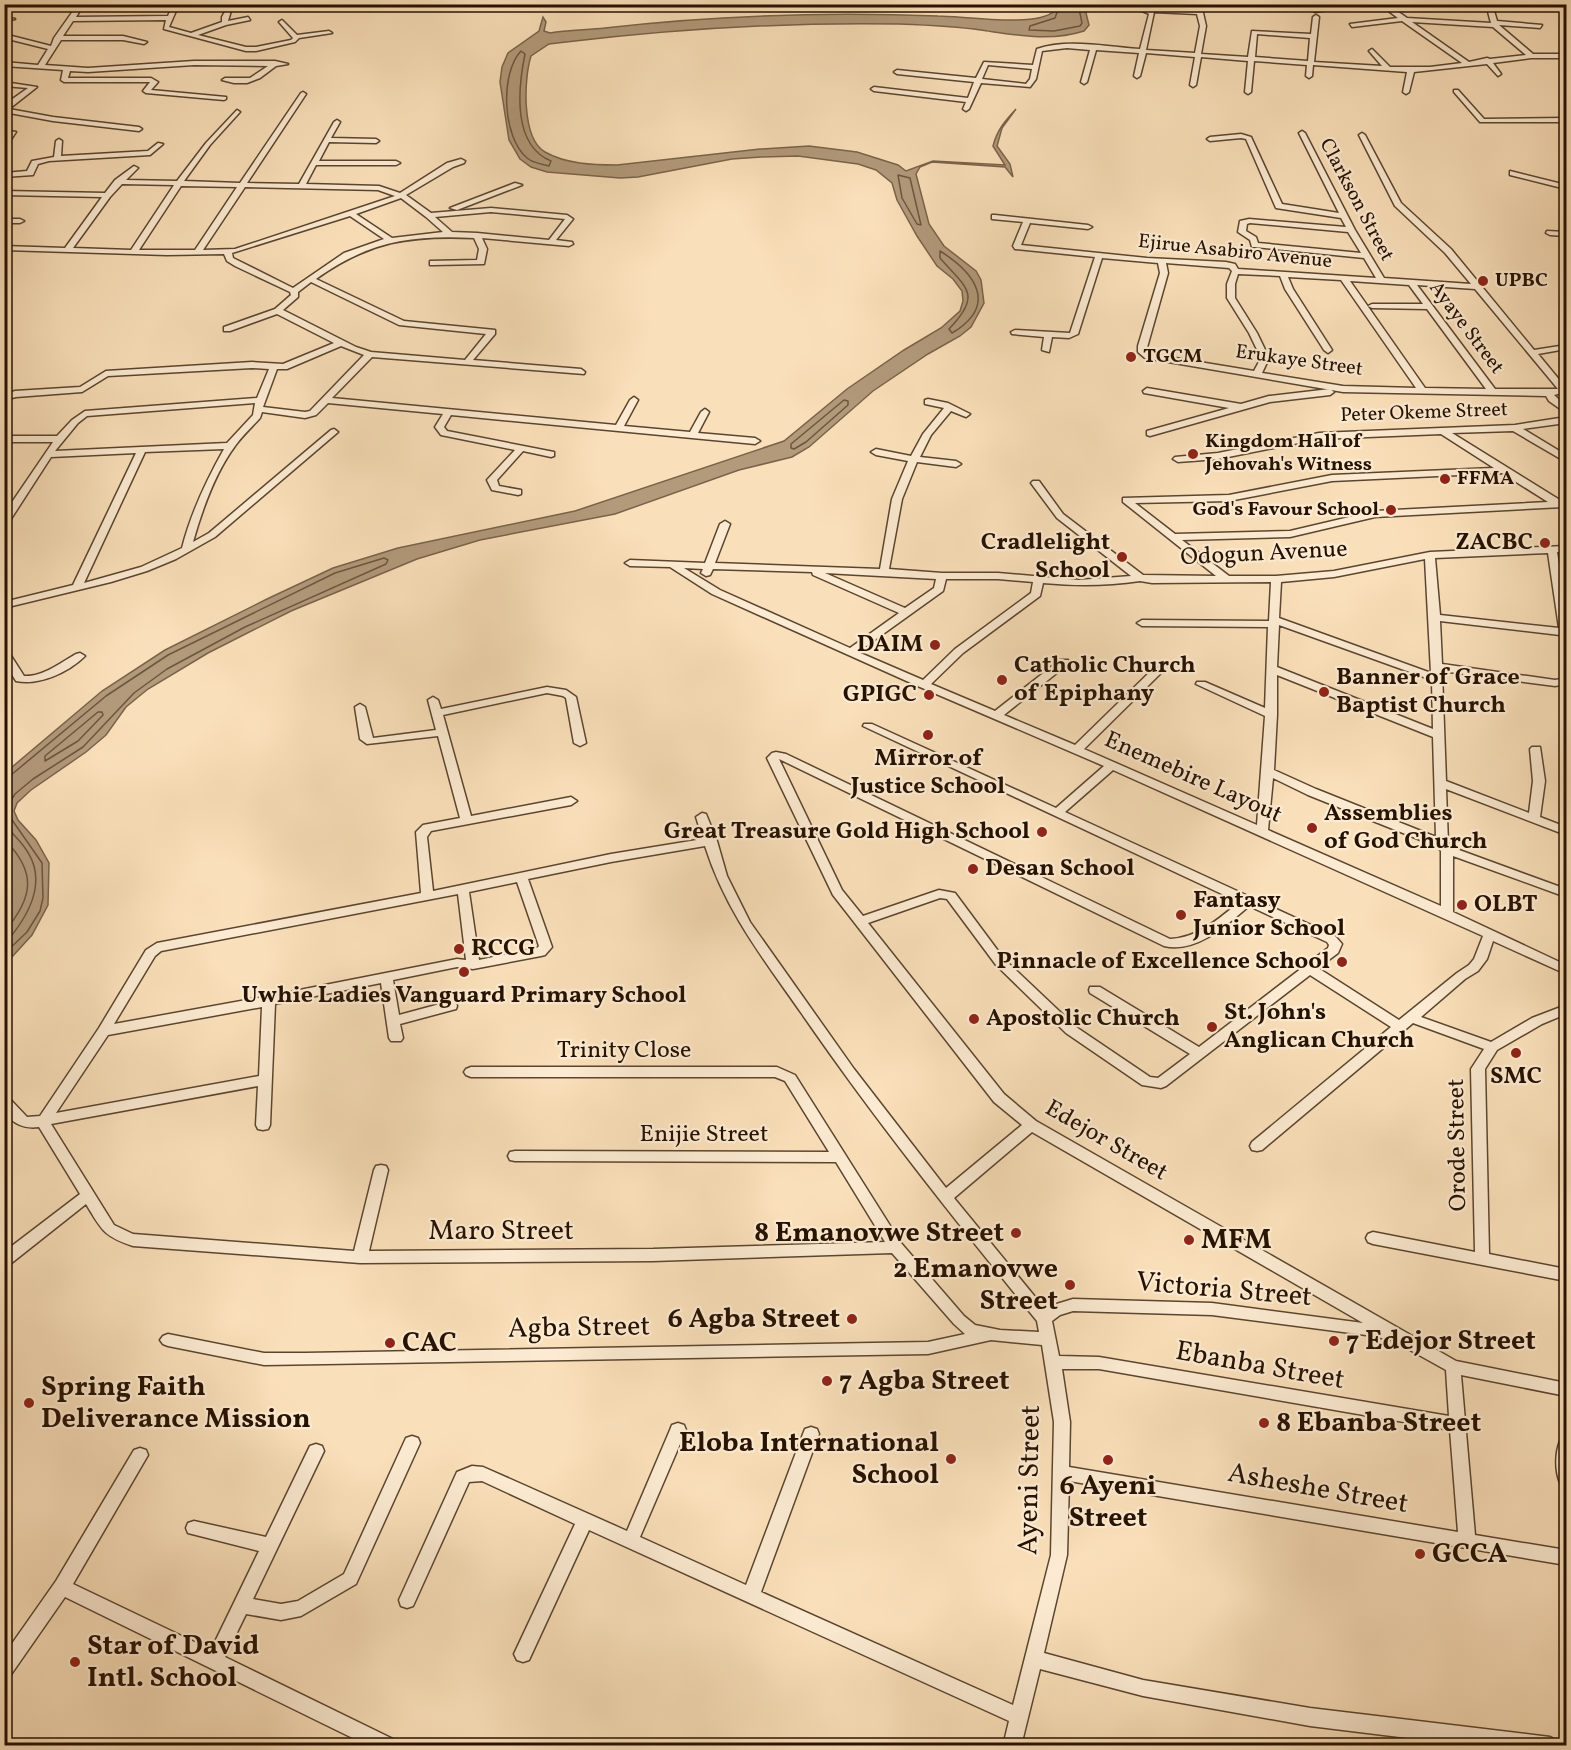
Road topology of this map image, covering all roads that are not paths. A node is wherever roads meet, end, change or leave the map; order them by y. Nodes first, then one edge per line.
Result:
1 (81, 4) edge
2 (176, 4) edge
3 (255, 4) edge
4 (294, 4) edge
5 (343, 4) edge
6 (354, 4) edge
7 (1095, 4) edge
8 (1369, 4) edge
9 (1382, 4) edge
10 (1489, 4) edge
11 (230, 8) dead end
12 (1198, 8) edge
13 (1150, 10) junction
14 (169, 18) junction
15 (248, 19) dead end
16 (72, 20) junction
17 (1405, 20) junction
18 (282, 22) dead end
19 (225, 23) junction
20 (1495, 24) junction
21 (1352, 25) dead end
22 (1540, 26) dead end
23 (329, 33) dead end
24 (190, 35) junction
25 (4, 36) edge
26 (295, 36) junction
27 (1314, 36) junction
28 (57, 38) junction
29 (144, 42) dead end
30 (1094, 47) junction
31 (51, 48) junction
32 (1143, 51) junction
33 (1372, 51) dead end
34 (1197, 55) junction
35 (1531, 56) junction
36 (1566, 56) edge
37 (1251, 58) junction
38 (1487, 60) junction
39 (275, 63) junction
40 (1310, 63) junction
41 (4, 64) edge
42 (285, 64) dead end
43 (1468, 64) junction
44 (40, 67) junction
45 (1036, 68) junction
46 (67, 69) junction
47 (1388, 69) junction
48 (1412, 70) junction
49 (897, 72) dead end
50 (1498, 74) dead end
51 (1137, 76) dead end
52 (1309, 76) dead end
53 (225, 80) dead end
54 (976, 81) junction
55 (1084, 82) dead end
56 (4, 84) edge
57 (1193, 85) dead end
58 (874, 88) dead end
59 (1456, 91) dead end
60 (1248, 92) dead end
61 (1406, 92) dead end
62 (303, 94) dead end
63 (224, 98) dead end
64 (4, 100) edge
65 (969, 100) junction
66 (16, 101) junction
67 (966, 109) dead end
68 (4, 110) edge
69 (237, 112) dead end
70 (1566, 120) edge
71 (338, 122) dead end
72 (139, 129) dead end
73 (4, 132) edge
74 (1302, 133) dead end
75 (1362, 135) dead end
76 (1210, 139) dead end
77 (327, 140) junction
78 (59, 141) dead end
79 (376, 141) dead end
80 (160, 144) dead end
81 (4, 148) edge
82 (57, 159) junction
83 (461, 161) dead end
84 (396, 162) dead end
85 (315, 163) junction
86 (134, 168) dead end
87 (1513, 173) dead end
88 (4, 175) edge
89 (118, 182) junction
90 (178, 184) junction
91 (241, 185) junction
92 (518, 185) dead end
93 (301, 186) junction
94 (1566, 187) edge
95 (5, 194) edge
96 (107, 195) junction
97 (402, 196) junction
98 (440, 213) junction
99 (351, 214) junction
100 (429, 215) junction
101 (1344, 216) junction
102 (995, 217) dead end
103 (4, 221) edge
104 (20, 221) dead end
105 (1027, 221) junction
106 (1088, 227) dead end
107 (1351, 230) junction
108 (1550, 233) dead end
109 (1566, 234) edge
110 (450, 235) junction
111 (477, 236) junction
112 (390, 240) junction
113 (550, 243) junction
114 (570, 244) dead end
115 (4, 248) edge
116 (68, 249) junction
117 (134, 251) junction
118 (197, 253) junction
119 (228, 253) junction
120 (1099, 256) junction
121 (1365, 256) junction
122 (1162, 261) junction
123 (433, 263) dead end
124 (1236, 271) junction
125 (1283, 275) junction
126 (311, 279) junction
127 (1345, 280) junction
128 (1383, 282) junction
129 (1412, 284) junction
130 (1478, 287) junction
131 (294, 291) junction
132 (1372, 306) dead end
133 (1430, 307) junction
134 (279, 311) junction
135 (227, 328) dead end
136 (1015, 332) dead end
137 (1048, 334) junction
138 (341, 343) junction
139 (1566, 347) edge
140 (1046, 350) dead end
141 (1328, 350) dead end
142 (1532, 352) junction
143 (370, 354) junction
144 (467, 362) junction
145 (274, 367) junction
146 (581, 372) dead end
147 (1257, 375) junction
148 (1343, 389) junction
149 (1565, 390) edge
150 (1147, 391) dead end
151 (1423, 391) junction
152 (1493, 392) junction
153 (1549, 393) junction
154 (4, 398) edge
155 (326, 400) junction
156 (634, 400) dead end
157 (928, 402) dead end
158 (259, 404) junction
159 (949, 407) junction
160 (1243, 407) junction
161 (1566, 410) edge
162 (449, 411) junction
163 (705, 412) dead end
164 (966, 414) dead end
165 (1566, 420) edge
166 (619, 427) junction
167 (1515, 428) junction
168 (1441, 430) junction
169 (334, 432) dead end
170 (1150, 433) dead end
171 (693, 434) junction
172 (4, 439) edge
173 (59, 439) junction
174 (755, 441) dead end
175 (230, 446) junction
176 (521, 448) junction
177 (142, 450) junction
178 (876, 452) dead end
179 (50, 453) junction
180 (551, 454) dead end
181 (914, 459) junction
182 (1178, 459) dead end
183 (1566, 459) edge
184 (956, 464) dead end
185 (1502, 470) junction
186 (1036, 483) dead end
187 (518, 492) dead end
188 (1563, 506) edge
189 (4, 522) edge
190 (725, 524) dead end
191 (1176, 537) junction
192 (1566, 549) edge
193 (186, 550) junction
194 (1552, 550) junction
195 (1430, 555) junction
196 (630, 563) dead end
197 (674, 566) junction
198 (708, 567) junction
199 (810, 570) junction
200 (867, 572) junction
201 (884, 572) junction
202 (942, 576) junction
203 (1140, 578) junction
204 (1276, 579) junction
205 (1227, 580) junction
206 (1038, 581) junction
207 (703, 584) junction
208 (846, 586) junction
209 (77, 587) junction
210 (4, 605) edge
211 (905, 612) junction
212 (1564, 613) edge
213 (1435, 617) junction
214 (1273, 622) junction
215 (1142, 623) dead end
216 (1565, 635) edge
217 (4, 652) edge
218 (851, 652) junction
219 (80, 656) dead end
220 (1064, 662) dead end
221 (1437, 667) junction
222 (1272, 669) junction
223 (1158, 670) dead end
224 (1438, 680) junction
225 (1566, 681) edge
226 (1201, 684) dead end
227 (924, 685) junction
228 (433, 700) dead end
229 (360, 707) dead end
230 (436, 713) junction
231 (997, 715) junction
232 (1272, 715) junction
233 (868, 726) dead end
234 (442, 732) junction
235 (1439, 735) junction
236 (580, 743) dead end
237 (1077, 749) junction
238 (1536, 749) dead end
239 (1112, 765) junction
240 (1269, 772) junction
241 (1441, 783) junction
242 (571, 801) dead end
243 (1057, 813) junction
244 (702, 817) dead end
245 (1534, 819) junction
246 (467, 821) junction
247 (1566, 831) edge
248 (1262, 832) junction
249 (711, 841) junction
250 (1444, 847) junction
251 (521, 877) junction
252 (463, 889) junction
253 (1566, 893) edge
254 (427, 896) junction
255 (1248, 901) junction
256 (1447, 914) junction
257 (859, 922) junction
258 (1490, 934) junction
259 (473, 964) junction
260 (1310, 969) junction
261 (1566, 970) edge
262 (386, 977) junction
263 (1095, 990) dead end
264 (269, 1001) junction
265 (451, 1006) dead end
266 (1566, 1009) edge
267 (393, 1021) junction
268 (1406, 1023) junction
269 (104, 1031) junction
270 (396, 1038) dead end
271 (1492, 1047) junction
272 (1198, 1053) junction
273 (471, 1072) dead end
274 (266, 1080) junction
275 (4, 1102) edge
276 (43, 1122) junction
277 (263, 1125) dead end
278 (1031, 1125) junction
279 (1257, 1146) dead end
280 (515, 1156) dead end
281 (840, 1157) junction
282 (381, 1170) dead end
283 (88, 1195) junction
284 (945, 1197) junction
285 (1373, 1238) dead end
286 (896, 1247) junction
287 (360, 1257) junction
288 (1482, 1259) junction
289 (4, 1261) edge
290 (1566, 1275) edge
291 (1044, 1319) junction
292 (992, 1334) junction
293 (1402, 1337) junction
294 (1048, 1339) junction
295 (168, 1340) dead end
296 (1053, 1362) junction
297 (1453, 1367) junction
298 (1566, 1389) edge
299 (1457, 1424) junction
300 (678, 1431) dead end
301 (811, 1434) dead end
302 (412, 1443) dead end
303 (1566, 1446) edge
304 (316, 1451) dead end
305 (140, 1455) dead end
306 (1061, 1473) junction
307 (1566, 1478) edge
308 (585, 1520) junction
309 (194, 1528) dead end
310 (631, 1540) junction
311 (1467, 1542) junction
312 (270, 1546) junction
313 (1566, 1558) edge
314 (62, 1587) junction
315 (751, 1595) junction
316 (407, 1600) dead end
317 (242, 1605) junction
318 (524, 1654) dead end
319 (1034, 1659) junction
320 (214, 1662) junction
321 (4, 1670) edge
322 (1019, 1717) junction
323 (389, 1746) edge
324 (1012, 1746) edge
325 (1550, 1746) edge

1 - 16 street
2 - 14 street
3 - 4 street
5 - 6 street
7 - 13 street
8 - 27 street
9 - 17 street
10 - 20 street
11 - 19 street
12 - 13 street
12 - 34 street
13 - 32 street
14 - 16 street
14 - 24 street
15 - 19 street
16 - 28 street
17 - 20 street
17 - 21 street
17 - 43 street
18 - 26 street
19 - 24 street
20 - 22 street
20 - 35 street
23 - 26 street
24 - 26 street
25 - 31 street
27 - 37 street
27 - 40 street
28 - 29 street
28 - 31 street
30 - 32 street
30 - 45 street
30 - 55 street
31 - 44 street
32 - 34 street
32 - 51 street
33 - 47 street
34 - 37 street
34 - 57 street
35 - 36 street
35 - 38 street
37 - 40 street
37 - 60 street
38 - 43 street
38 - 50 street
39 - 42 street
39 - 46 street
39 - 53 street
40 - 47 street
40 - 52 street
41 - 44 street
43 - 48 street
44 - 46 street
45 - 54 street
45 - 54 street
46 - 63 street
47 - 48 street
48 - 61 street
49 - 54 street
54 - 65 street
56 - 66 street
58 - 65 street
59 - 70 street
62 - 91 street
64 - 66 street
65 - 67 street
66 - 68 street
68 - 72 street
69 - 90 street
71 - 77 street
73 - 81 street
74 - 101 street, Clarkson Street
75 - 130 street
76 - 101 street
77 - 79 street
77 - 85 street
78 - 82 street
80 - 82 street
82 - 88 street
83 - 97 street
84 - 85 street
85 - 93 street
86 - 89 street
87 - 94 street
89 - 90 street
89 - 96 street
90 - 91 street
90 - 117 street
91 - 93 street
91 - 118 street
92 - 98 street
93 - 97 street
95 - 96 street
96 - 116 street
97 - 99 street
97 - 100 street
98 - 100 street
98 - 113 street
99 - 112 street
99 - 119 street
100 - 110 street
101 - 107 street, Clarkson Street
102 - 105 street
103 - 104 street
105 - 106 street
105 - 120 street, Ejirue Asabiro Avenue
107 - 121 street, Clarkson Street
107 - 121 street
108 - 109 street
110 - 111 street
110 - 112 street
111 - 113 street
111 - 123 street
112 - 126 street
113 - 114 street
115 - 116 street
116 - 117 street
117 - 118 street
118 - 119 street
119 - 131 street
120 - 122 street, Ejirue Asabiro Avenue
120 - 137 street
121 - 128 street, Clarkson Street
122 - 124 street, Ejirue Asabiro Avenue
122 - 147 street, Erukaye Street
124 - 125 street, Ejirue Asabiro Avenue
124 - 147 street
125 - 127 street, Ejirue Asabiro Avenue
125 - 141 street
126 - 131 street
126 - 144 street
127 - 128 street, Ejirue Asabiro Avenue
127 - 151 street
128 - 129 street, Ejirue Asabiro Avenue
129 - 130 street, Ejirue Asabiro Avenue
129 - 133 street, Ayaye Street
130 - 142 street
131 - 134 street
132 - 133 street
133 - 152 street, Ayaye Street
134 - 135 street
134 - 138 street
136 - 137 street
137 - 140 street
138 - 143 street
138 - 145 street
139 - 142 street
142 - 149 street
143 - 144 street
143 - 155 street
144 - 146 street
145 - 154 street
145 - 158 street
147 - 148 street, Erukaye Street
148 - 151 street, Erukaye Street
148 - 160 street
149 - 153 street, Erukaye Street
150 - 160 street
151 - 152 street, Erukaye Street
152 - 153 street, Erukaye Street
153 - 161 street
155 - 158 street
155 - 162 street
156 - 166 street
157 - 159 street
158 - 173 street
158 - 175 street
159 - 164 street
159 - 181 street
160 - 170 street
162 - 166 street
162 - 176 street
163 - 171 street
165 - 167 street, Peter Okeme Street
166 - 171 street
167 - 168 street, Peter Okeme Street
167 - 183 street
168 - 182 street, Peter Okeme Street
168 - 185 street
169 - 193 street
171 - 174 street
172 - 173 street
173 - 179 street
175 - 177 street
175 - 193 street
176 - 180 street
176 - 187 street
177 - 179 street
177 - 209 street
178 - 181 street
179 - 189 street
181 - 184 street
181 - 201 street
185 - 188 street
185 - 191 street
186 - 203 street
188 - 191 street
190 - 198 street
191 - 205 street
192 - 194 street, Odogun Avenue
193 - 209 street
194 - 195 street, Odogun Avenue
194 - 212 street
195 - 204 street, Odogun Avenue
195 - 213 street
196 - 197 street, Odogun Avenue
197 - 198 street, Odogun Avenue
197 - 207 street, Enemebire Layout
198 - 199 street, Odogun Avenue
198 - 207 street
199 - 200 street, Odogun Avenue
199 - 208 street
200 - 201 street, Odogun Avenue
200 - 208 street
201 - 202 street, Odogun Avenue
202 - 206 street, Odogun Avenue
202 - 211 street
203 - 205 street, Odogun Avenue
203 - 206 street, Odogun Avenue
204 - 205 street, Odogun Avenue
204 - 214 street
206 - 227 street
207 - 218 street, Enemebire Layout
208 - 211 street
209 - 210 street
211 - 218 street
212 - 216 street
213 - 216 street
213 - 221 street
214 - 215 street
214 - 222 street
214 - 224 street
217 - 219 street
218 - 227 street, Enemebire Layout
220 - 231 street
221 - 224 street
221 - 225 street
222 - 232 street
222 - 235 street
223 - 237 street
224 - 235 street
226 - 232 street
227 - 231 street, Enemebire Layout
228 - 230 street
229 - 234 street
230 - 234 street
230 - 236 street
231 - 237 street, Enemebire Layout
232 - 240 street
233 - 243 street
234 - 246 street
235 - 241 street
237 - 239 street, Enemebire Layout
238 - 245 street
239 - 243 street
239 - 248 street, Enemebire Layout
240 - 248 street
240 - 250 street
241 - 245 street
241 - 250 street
242 - 246 street
243 - 255 street
244 - 249 street
245 - 247 street
246 - 254 street
248 - 256 street, Enemebire Layout
249 - 251 street
249 - 284 street
250 - 253 street
250 - 256 street
251 - 252 street
251 - 259 street
252 - 254 street
252 - 259 street
254 - 269 street
255 - 257 street, Edejor Street
255 - 260 street
256 - 258 street, Enemebire Layout
257 - 272 street
257 - 278 street, Edejor Street
258 - 261 street, Enemebire Layout
258 - 268 street
259 - 262 street
260 - 268 street
260 - 272 street
262 - 264 street
262 - 267 street
263 - 272 street
264 - 269 street
264 - 274 street
265 - 267 street
266 - 271 street
267 - 270 street
268 - 271 street
268 - 279 street
269 - 276 street
271 - 288 street, Orode Street
273 - 281 street, Trinity Close
274 - 276 street
274 - 277 street
275 - 276 street
276 - 283 street
278 - 284 street
278 - 293 street, Edejor Street
280 - 281 street, Enijie Street
281 - 286 street
282 - 287 street
283 - 287 street, Maro Street
283 - 289 street
284 - 291 street
285 - 288 street
286 - 287 street, Maro Street
286 - 292 street
288 - 290 street
291 - 293 street, Victoria Street
291 - 294 street, Ayeni Street
292 - 294 street
292 - 295 street, Agba Street
293 - 297 street, Edejor Street
294 - 296 street, Ayeni Street
296 - 299 street, Ebanba Street
296 - 306 street, Ayeni Street
297 - 298 street, Edejor Street
297 - 299 street
299 - 311 street
300 - 310 street
301 - 315 street
302 - 317 street
303 - 307 street
304 - 312 street
305 - 314 street
306 - 311 street, Asheshe Street
306 - 319 street, Ayeni Street
308 - 310 street
308 - 316 street
308 - 318 street
309 - 312 street
310 - 315 street
311 - 313 street, Asheshe Street
312 - 317 street
314 - 320 street
314 - 321 street
315 - 322 street
317 - 320 street
319 - 322 street, Ayeni Street
319 - 325 street
320 - 323 street
322 - 324 street, Ayeni Street

